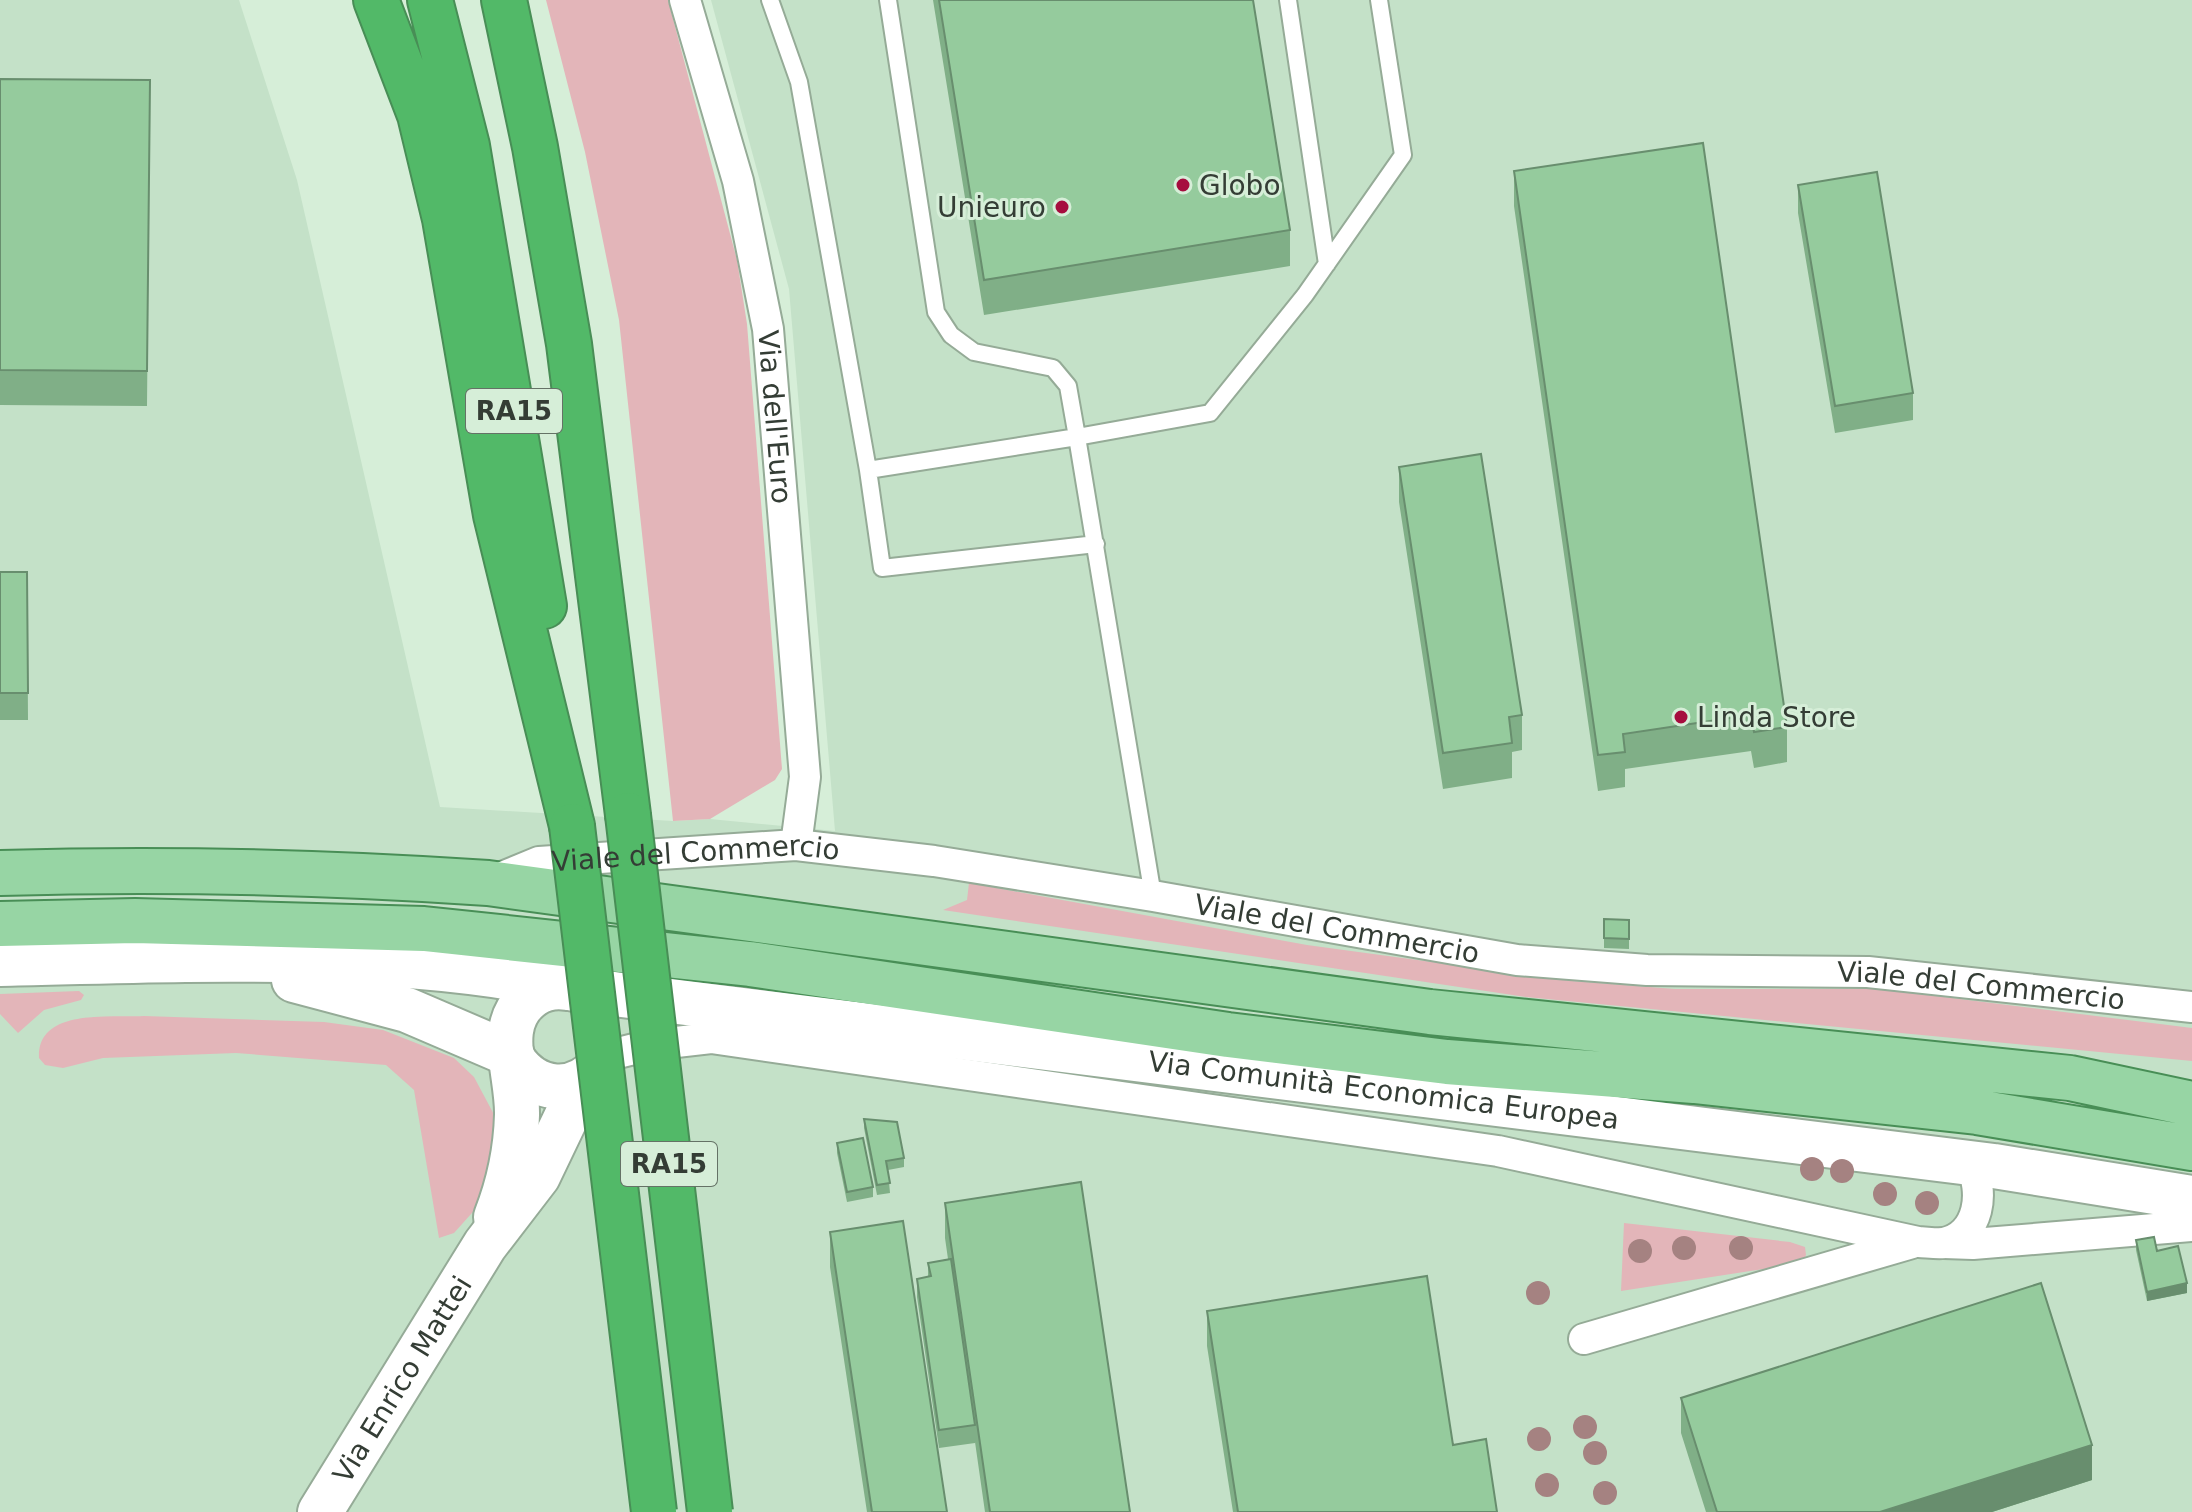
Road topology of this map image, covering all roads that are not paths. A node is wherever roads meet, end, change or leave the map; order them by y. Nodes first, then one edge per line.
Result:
1 (376, 0) edge
2 (430, 0) edge
3 (504, 0) edge
4 (685, 0) edge
5 (770, 0) edge
6 (888, 0) edge
7 (1288, 0) edge
8 (1379, 0) edge
9 (1327, 264) junction
10 (1077, 437) junction
11 (868, 470) junction
12 (1096, 544) junction
13 (572, 826) junction
14 (796, 845) junction
15 (0, 873) edge
16 (488, 883) junction
17 (1153, 896) junction
18 (0, 924) edge
19 (0, 965) edge
20 (568, 988) junction
21 (2192, 1007) edge
22 (513, 1058) junction
23 (604, 1060) junction
24 (2070, 1078) junction
25 (2192, 1080) edge
26 (2192, 1104) edge
27 (2192, 1148) edge
28 (1970, 1163) junction
29 (2192, 1198) edge
30 (2192, 1213) edge
31 (1931, 1242) junction
32 (485, 1245) junction
33 (1584, 1339) dead end
34 (320, 1512) edge
35 (654, 1512) edge
36 (710, 1512) edge

1 - 13 highway
2 - 13 highway, RA15
3 - 36 highway, RA15, bridge
4 - 14 street, Via dell'Euro
5 - 11 lane
6 - 10 lane
7 - 9 lane
8 - 9 lane
9 - 10 lane
10 - 11 lane
10 - 12 lane
11 - 12 lane
12 - 17 lane
13 - 35 highway, RA15, bridge
14 - 16 street, Viale del Commercio
14 - 17 street, Viale del Commercio
15 - 16 main road
16 - 24 main road
17 - 21 street, Viale del Commercio
18 - 27 main road
19 - 20 street, Via Comunità Economica Europea
19 - 22 street
20 - 22 street
20 - 23 street
20 - 28 street, Via Comunità Economica Europea
22 - 23 street
22 - 32 street
23 - 31 street
23 - 32 street
24 - 25 street
24 - 26 main road
28 - 29 street, Via Comunità Economica Europea
28 - 31 street
30 - 31 street
31 - 33 street
32 - 34 street, Via Enrico Mattei

